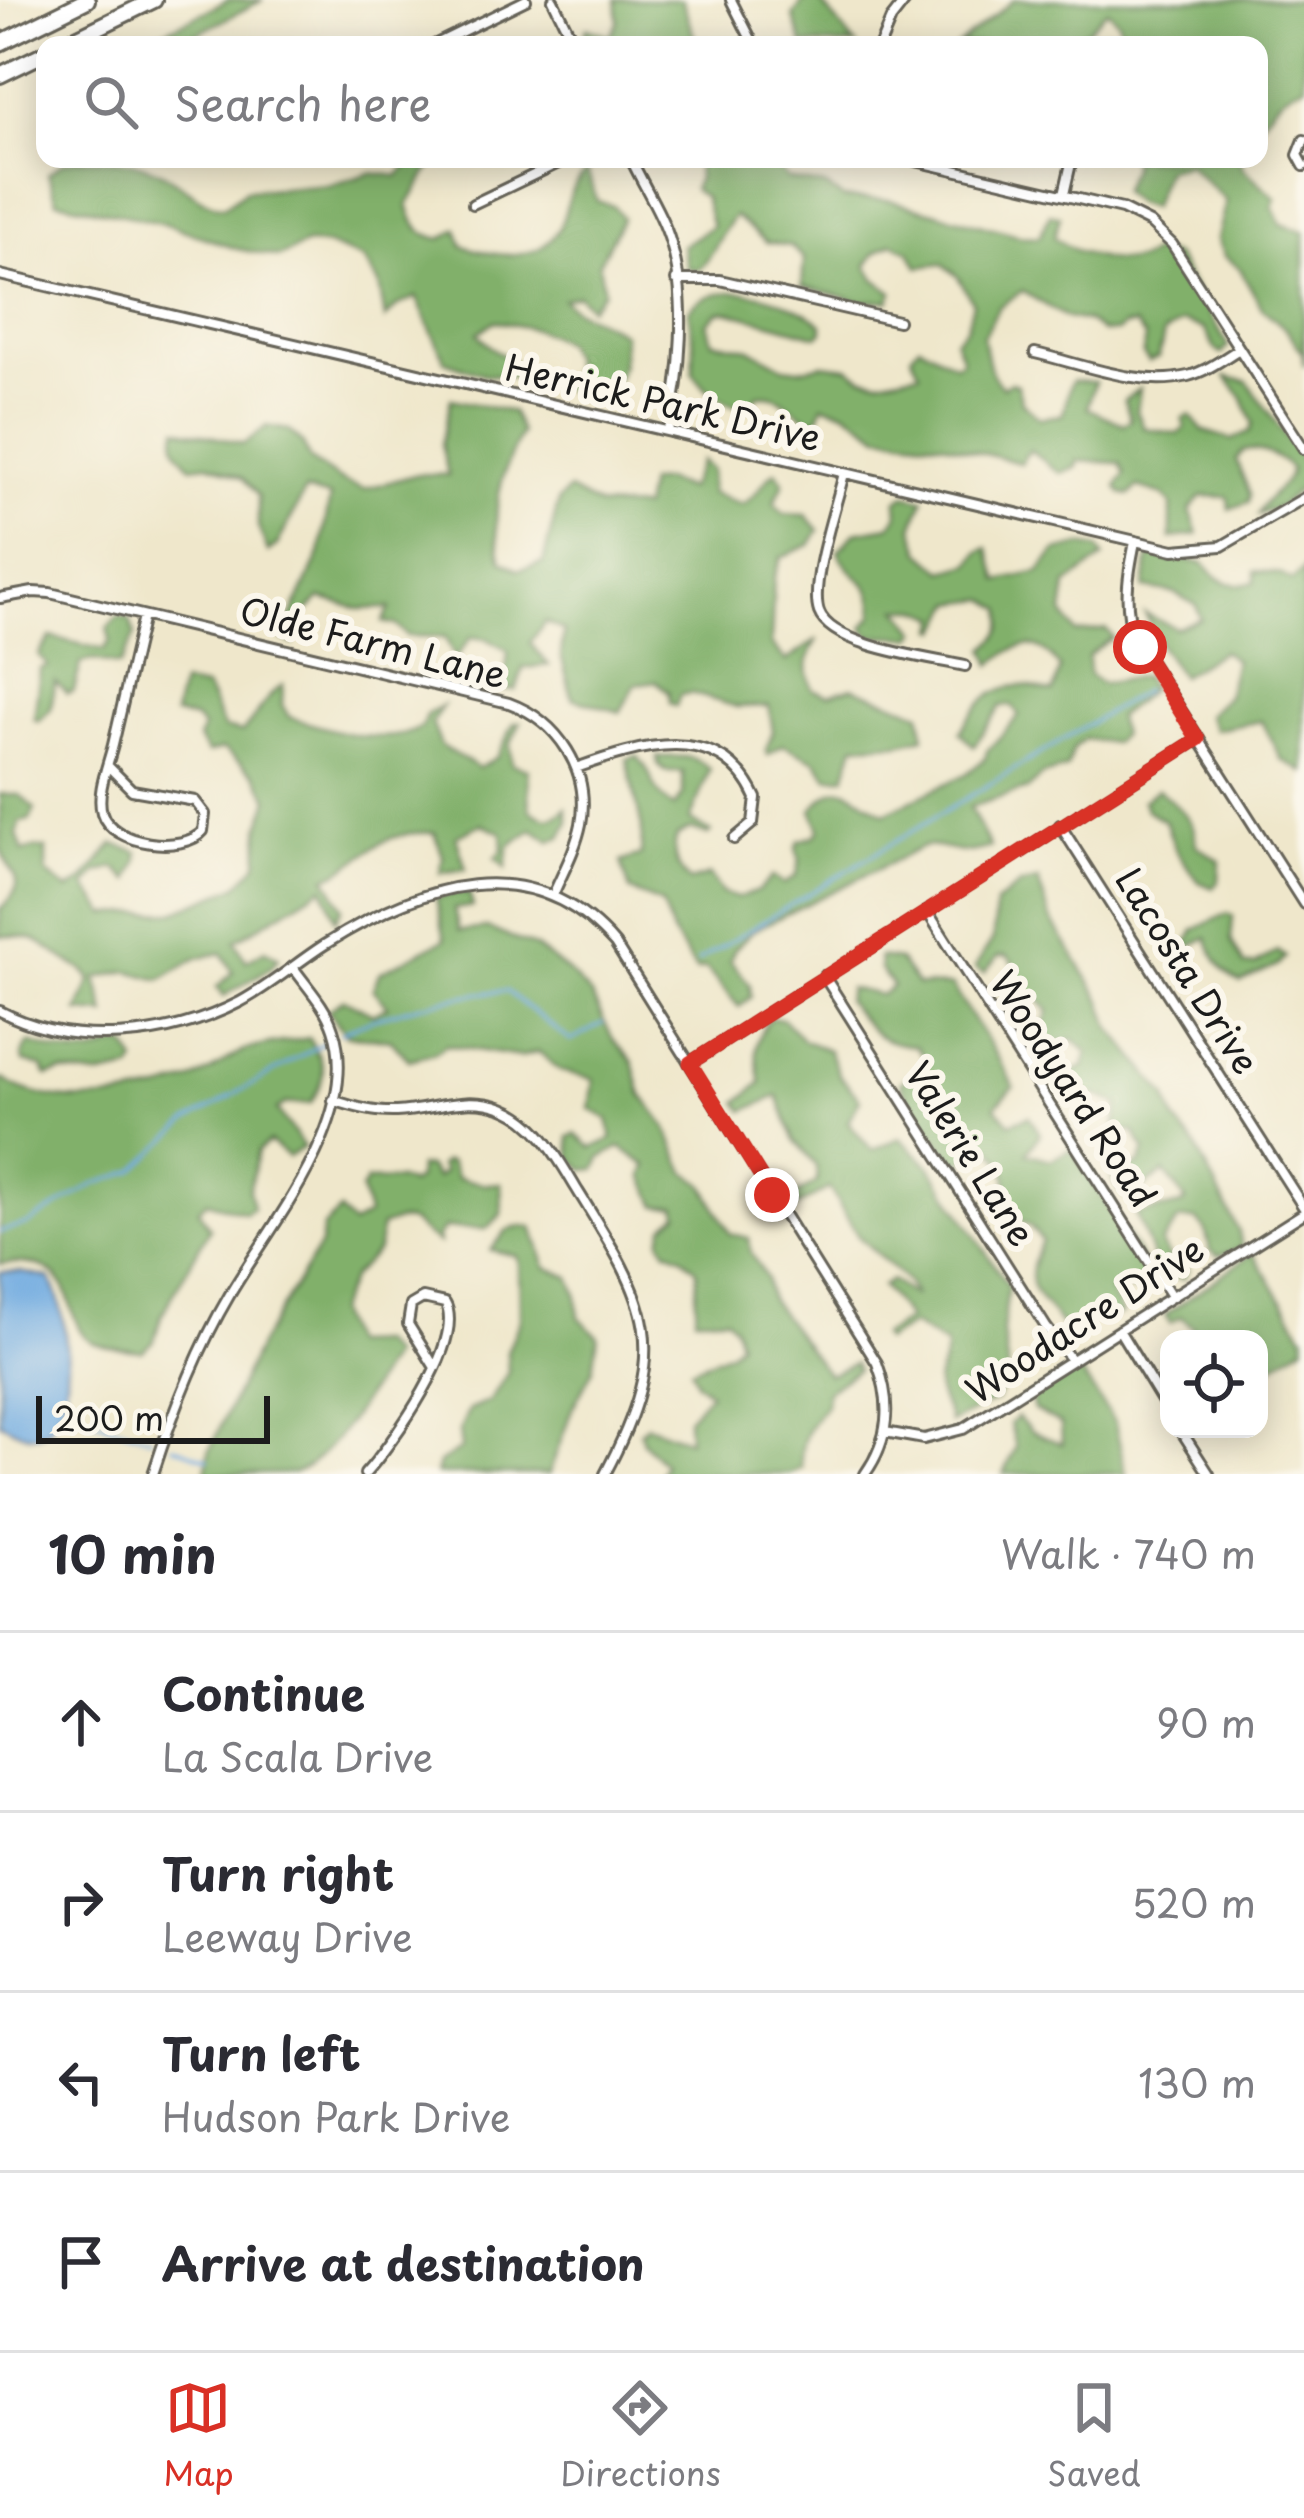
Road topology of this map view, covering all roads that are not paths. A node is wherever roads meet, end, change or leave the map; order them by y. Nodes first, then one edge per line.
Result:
1 (87, 0) edge
2 (154, 0) edge
3 (526, 0) edge
4 (554, 0) edge
5 (731, 0) edge
6 (906, 0) edge
7 (80, 36) edge
8 (452, 36) edge
9 (571, 36) edge
10 (749, 36) edge
11 (884, 36) edge
12 (0, 44) edge
13 (36, 57) edge
14 (0, 75) edge
15 (1304, 140) edge
16 (1304, 166) edge
17 (548, 168) edge
18 (635, 168) edge
19 (947, 168) edge
20 (1070, 168) edge
21 (1064, 194) junction
22 (473, 204) dead end
23 (0, 275) edge
24 (676, 280) junction
25 (898, 321) dead end
26 (1240, 350) junction
27 (1035, 353) dead end
28 (668, 431) junction
29 (1304, 448) edge
30 (844, 472) junction
31 (1304, 498) edge
32 (1135, 542) junction
33 (0, 598) edge
34 (143, 616) junction
35 (965, 666) dead end
36 (1198, 739) junction
37 (108, 766) junction
38 (576, 768) junction
39 (1060, 825) junction
40 (734, 839) dead end
41 (553, 895) junction
42 (1304, 904) edge
43 (927, 911) junction
44 (292, 968) junction
45 (824, 976) junction
46 (0, 1011) edge
47 (690, 1063) junction
48 (333, 1100) junction
49 (1304, 1210) edge
50 (1172, 1296) junction
51 (1119, 1330) junction
52 (1071, 1360) junction
53 (434, 1366) junction
54 (1160, 1397) edge
55 (885, 1432) junction
56 (1186, 1438) edge
57 (153, 1474) edge
58 (365, 1474) edge
59 (604, 1474) edge
60 (865, 1474) edge
61 (1209, 1474) edge

1 - 12 highway
2 - 7 highway
3 - 8 street
4 - 9 street
5 - 10 street
6 - 11 street
13 - 14 highway
15 - 16 street
17 - 22 street
18 - 24 street
19 - 21 street
20 - 21 street
21 - 26 street
23 - 28 street, Herrick Park Drive
24 - 25 street
24 - 28 street
26 - 27 street
26 - 29 street
28 - 30 street, Herrick Park Drive
30 - 32 street, Herrick Park Drive
30 - 35 street
31 - 32 street, Herrick Park Drive
32 - 36 street
33 - 34 street, Olde Farm Lane
34 - 37 street
34 - 38 street, Olde Farm Lane
36 - 39 street
36 - 42 street
37 - 37 street
38 - 40 street
38 - 41 street
39 - 43 street
39 - 49 street, Lacosta Drive
41 - 44 street
41 - 47 street
43 - 45 street
43 - 50 street, Woodyard Road
44 - 46 street
44 - 48 street
45 - 47 street
45 - 52 street, Valerie Lane
47 - 55 street
48 - 57 street
48 - 59 street
49 - 50 street, Woodacre Drive
50 - 51 street, Woodacre Drive
51 - 52 street, Woodacre Drive
51 - 54 street
52 - 55 street, Woodacre Drive
53 - 53 street
53 - 58 street
55 - 60 street
56 - 61 street

